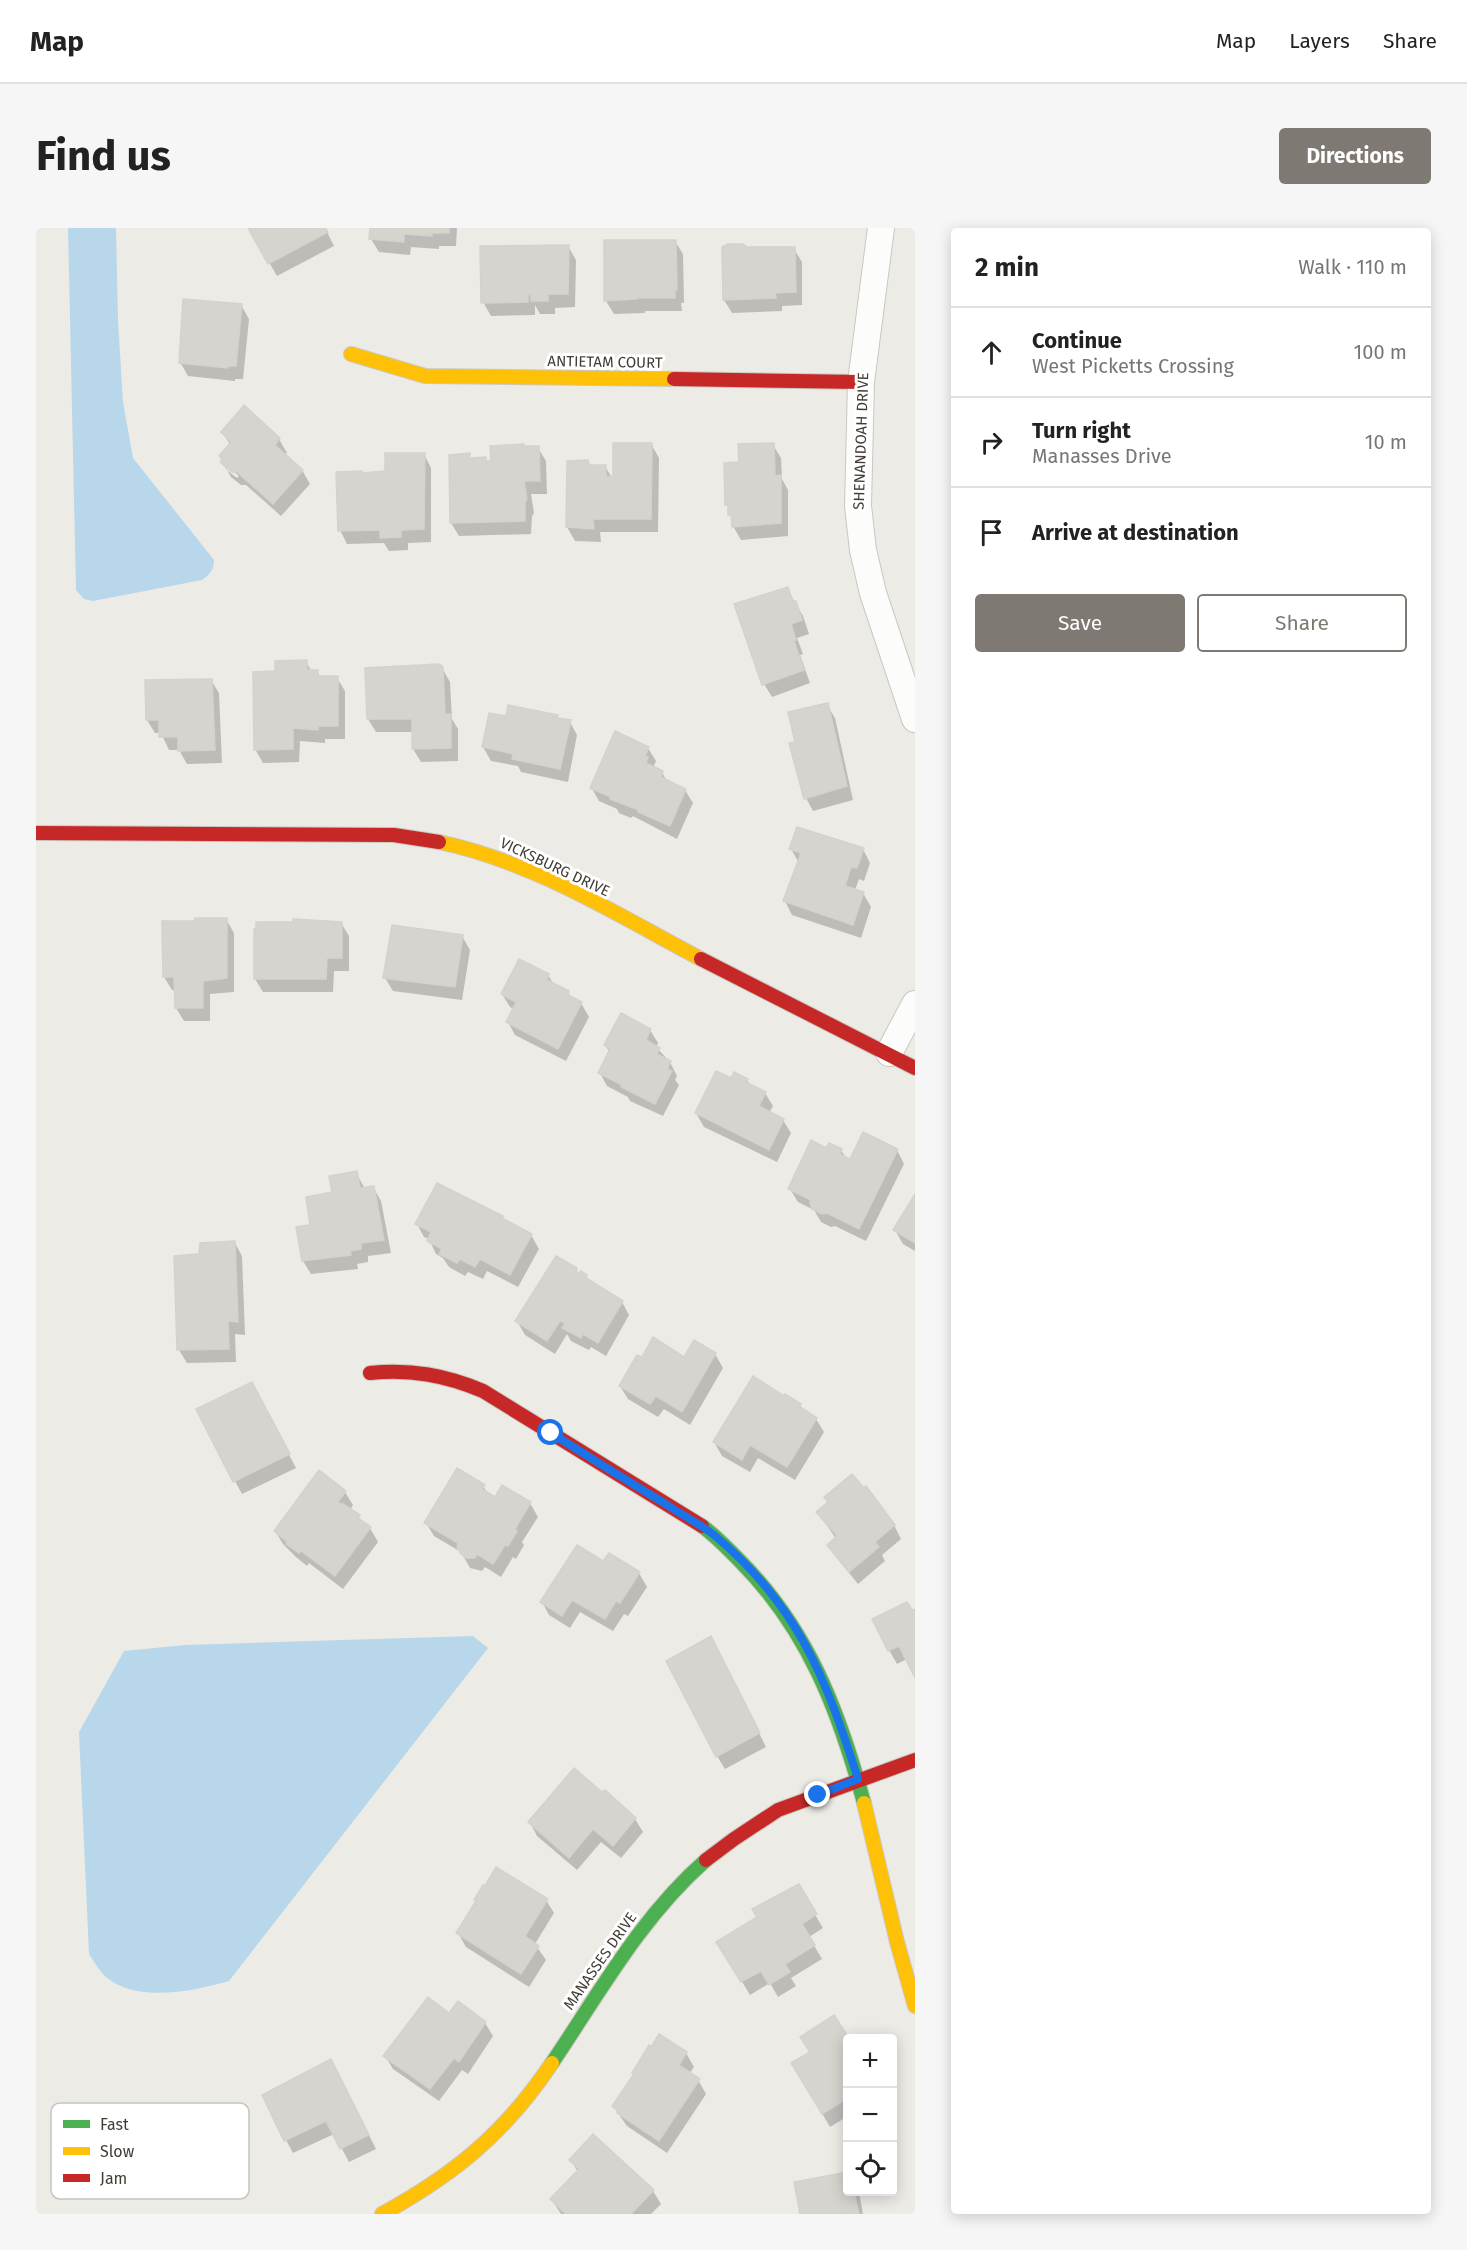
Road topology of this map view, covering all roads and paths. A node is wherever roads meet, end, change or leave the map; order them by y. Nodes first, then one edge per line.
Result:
1 (881, 228) edge
2 (351, 354) dead end
3 (861, 382) junction
4 (915, 719) edge
5 (36, 833) edge
6 (915, 1004) edge
7 (889, 1053) junction
8 (915, 1068) edge
9 (370, 1373) dead end
10 (915, 1760) edge
11 (858, 1779) junction
12 (915, 2006) edge
13 (382, 2214) edge

1 - 3 street, SHENANDOAH DRIVE
2 - 3 street, ANTIETAM COURT
3 - 4 street, SHENANDOAH DRIVE
5 - 7 street, VICKSBURG DRIVE
6 - 7 street
7 - 8 street, VICKSBURG DRIVE
9 - 11 street
10 - 11 street, MANASSES DRIVE
11 - 12 street
11 - 13 street, MANASSES DRIVE

